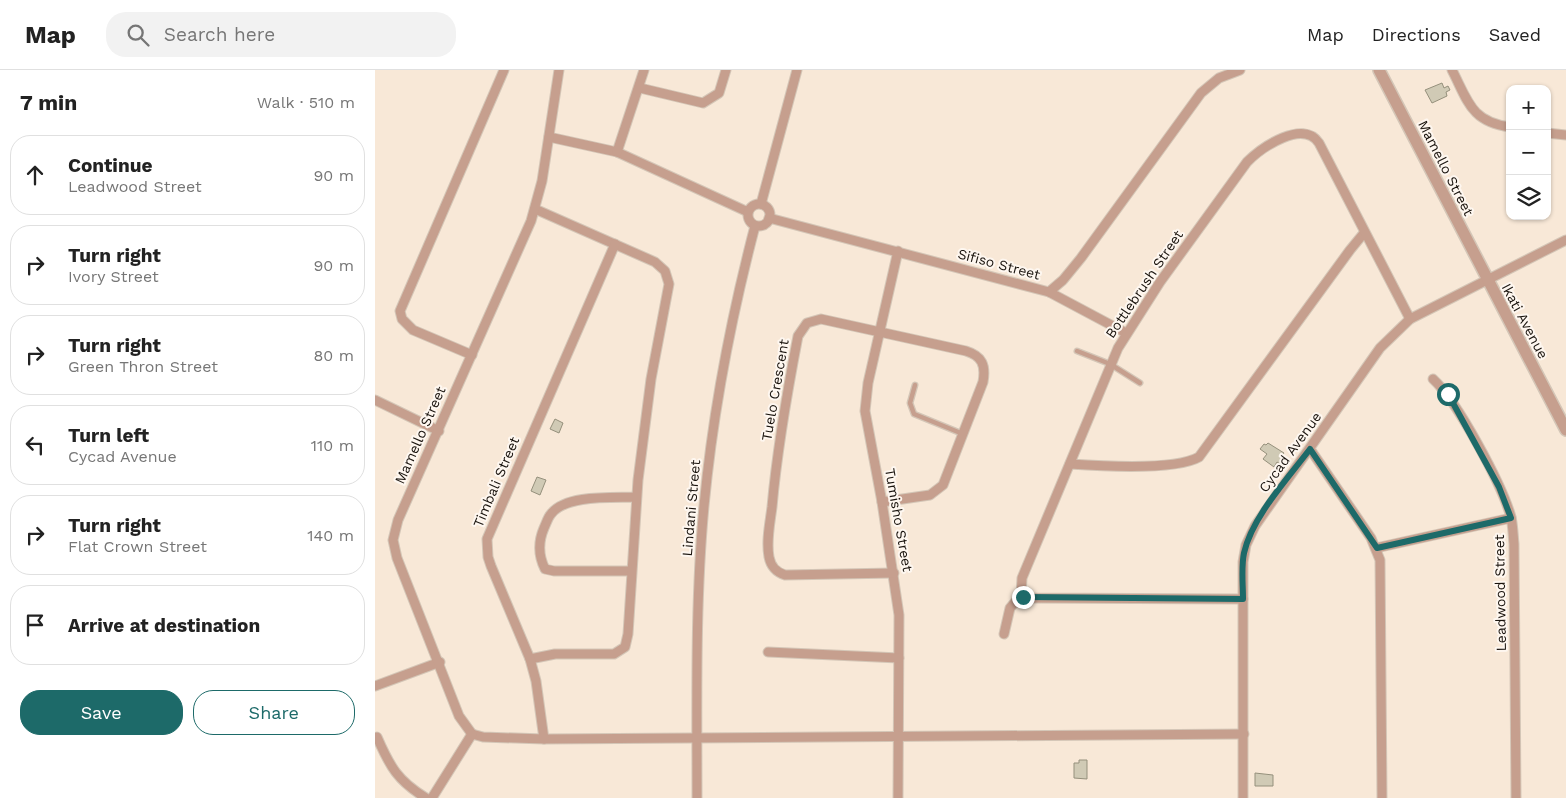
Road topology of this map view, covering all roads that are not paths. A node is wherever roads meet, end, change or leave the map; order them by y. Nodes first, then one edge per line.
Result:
1 (504, 70) edge
2 (559, 70) edge
3 (644, 70) edge
4 (726, 70) edge
5 (797, 70) edge
6 (1240, 70) edge
7 (1379, 70) edge
8 (1452, 70) edge
9 (640, 88) junction
10 (1506, 127) edge
11 (1551, 133) edge
12 (1566, 135) edge
13 (549, 137) junction
14 (617, 152) junction
15 (761, 204) junction
16 (535, 209) junction
17 (748, 212) junction
18 (769, 218) junction
19 (755, 226) junction
20 (1364, 233) junction
21 (1566, 240) edge
22 (615, 244) junction
23 (898, 251) junction
24 (1486, 279) junction
25 (1049, 292) junction
26 (1409, 319) junction
27 (881, 331) junction
28 (1126, 333) junction
29 (1077, 351) dead end
30 (472, 355) junction
31 (1110, 364) junction
32 (1433, 380) dead end
33 (1140, 384) dead end
34 (915, 385) dead end
35 (375, 400) edge
36 (1566, 430) edge
37 (439, 431) junction
38 (964, 434) junction
39 (1310, 449) junction
40 (1070, 464) junction
41 (636, 497) junction
42 (883, 502) junction
43 (1511, 518) junction
44 (1377, 548) junction
45 (631, 571) junction
46 (894, 573) junction
47 (1021, 595) junction
48 (1243, 599) junction
49 (1005, 634) dead end
50 (768, 652) dead end
51 (899, 658) junction
52 (530, 659) junction
53 (440, 662) junction
54 (375, 686) edge
55 (472, 734) junction
56 (1244, 734) junction
57 (697, 736) junction
58 (377, 737) dead end
59 (899, 738) junction
60 (544, 739) junction
61 (426, 798) edge
62 (432, 798) edge
63 (697, 798) edge
64 (898, 798) edge
65 (1243, 798) edge
66 (1382, 798) edge
67 (1515, 798) edge

1 - 30 street
2 - 13 street, Mamello Street
3 - 9 street
4 - 9 street
5 - 15 street
6 - 25 street, Sifiso Street
7 - 24 street, Mamello Street
8 - 10 street
9 - 14 street
11 - 12 street
13 - 14 street
13 - 16 street, Mamello Street
14 - 17 street
15 - 17 street
15 - 18 street
16 - 22 street
16 - 30 street, Mamello Street
17 - 19 street
18 - 19 street
18 - 23 street, Sifiso Street
19 - 57 street, Lindani Street
20 - 26 street
20 - 28 street, Bottlebrush Street
20 - 40 street
21 - 24 street, Cycad Avenue
22 - 41 street
22 - 52 street, Timbali Street
23 - 25 street, Sifiso Street
23 - 27 street, Tumisho Street
24 - 26 street, Cycad Avenue
24 - 36 street, Ikati Avenue
25 - 28 street
26 - 39 street, Cycad Avenue
27 - 38 street, Tuelo Crescent
27 - 42 street, Tumisho Street
27 - 46 street, Tuelo Crescent
28 - 31 street, Bottlebrush Street
29 - 31 lane
30 - 37 street, Mamello Street
31 - 33 lane
31 - 40 street, Bottlebrush Street
32 - 43 street, Leadwood Street
34 - 38 lane
35 - 37 street
37 - 53 street, Mamello Street
38 - 42 street, Tuelo Crescent
39 - 44 street
39 - 48 street, Cycad Avenue
40 - 47 street, Bottlebrush Street
41 - 45 street
41 - 45 street
42 - 46 street, Tumisho Street
43 - 44 street
43 - 67 street, Leadwood Street
44 - 66 street
45 - 52 street
46 - 51 street, Tumisho Street
47 - 48 street
47 - 49 street
48 - 56 street, Cycad Avenue
50 - 51 street
51 - 59 street, Tumisho Street
52 - 60 street, Timbali Street
53 - 54 street
53 - 55 street, Mamello Street
55 - 60 street
55 - 62 street
56 - 59 street
56 - 65 street, Cycad Avenue
57 - 59 street
57 - 60 street
57 - 63 street, Lindani Street
58 - 61 street
59 - 64 street, Tumisho Street

